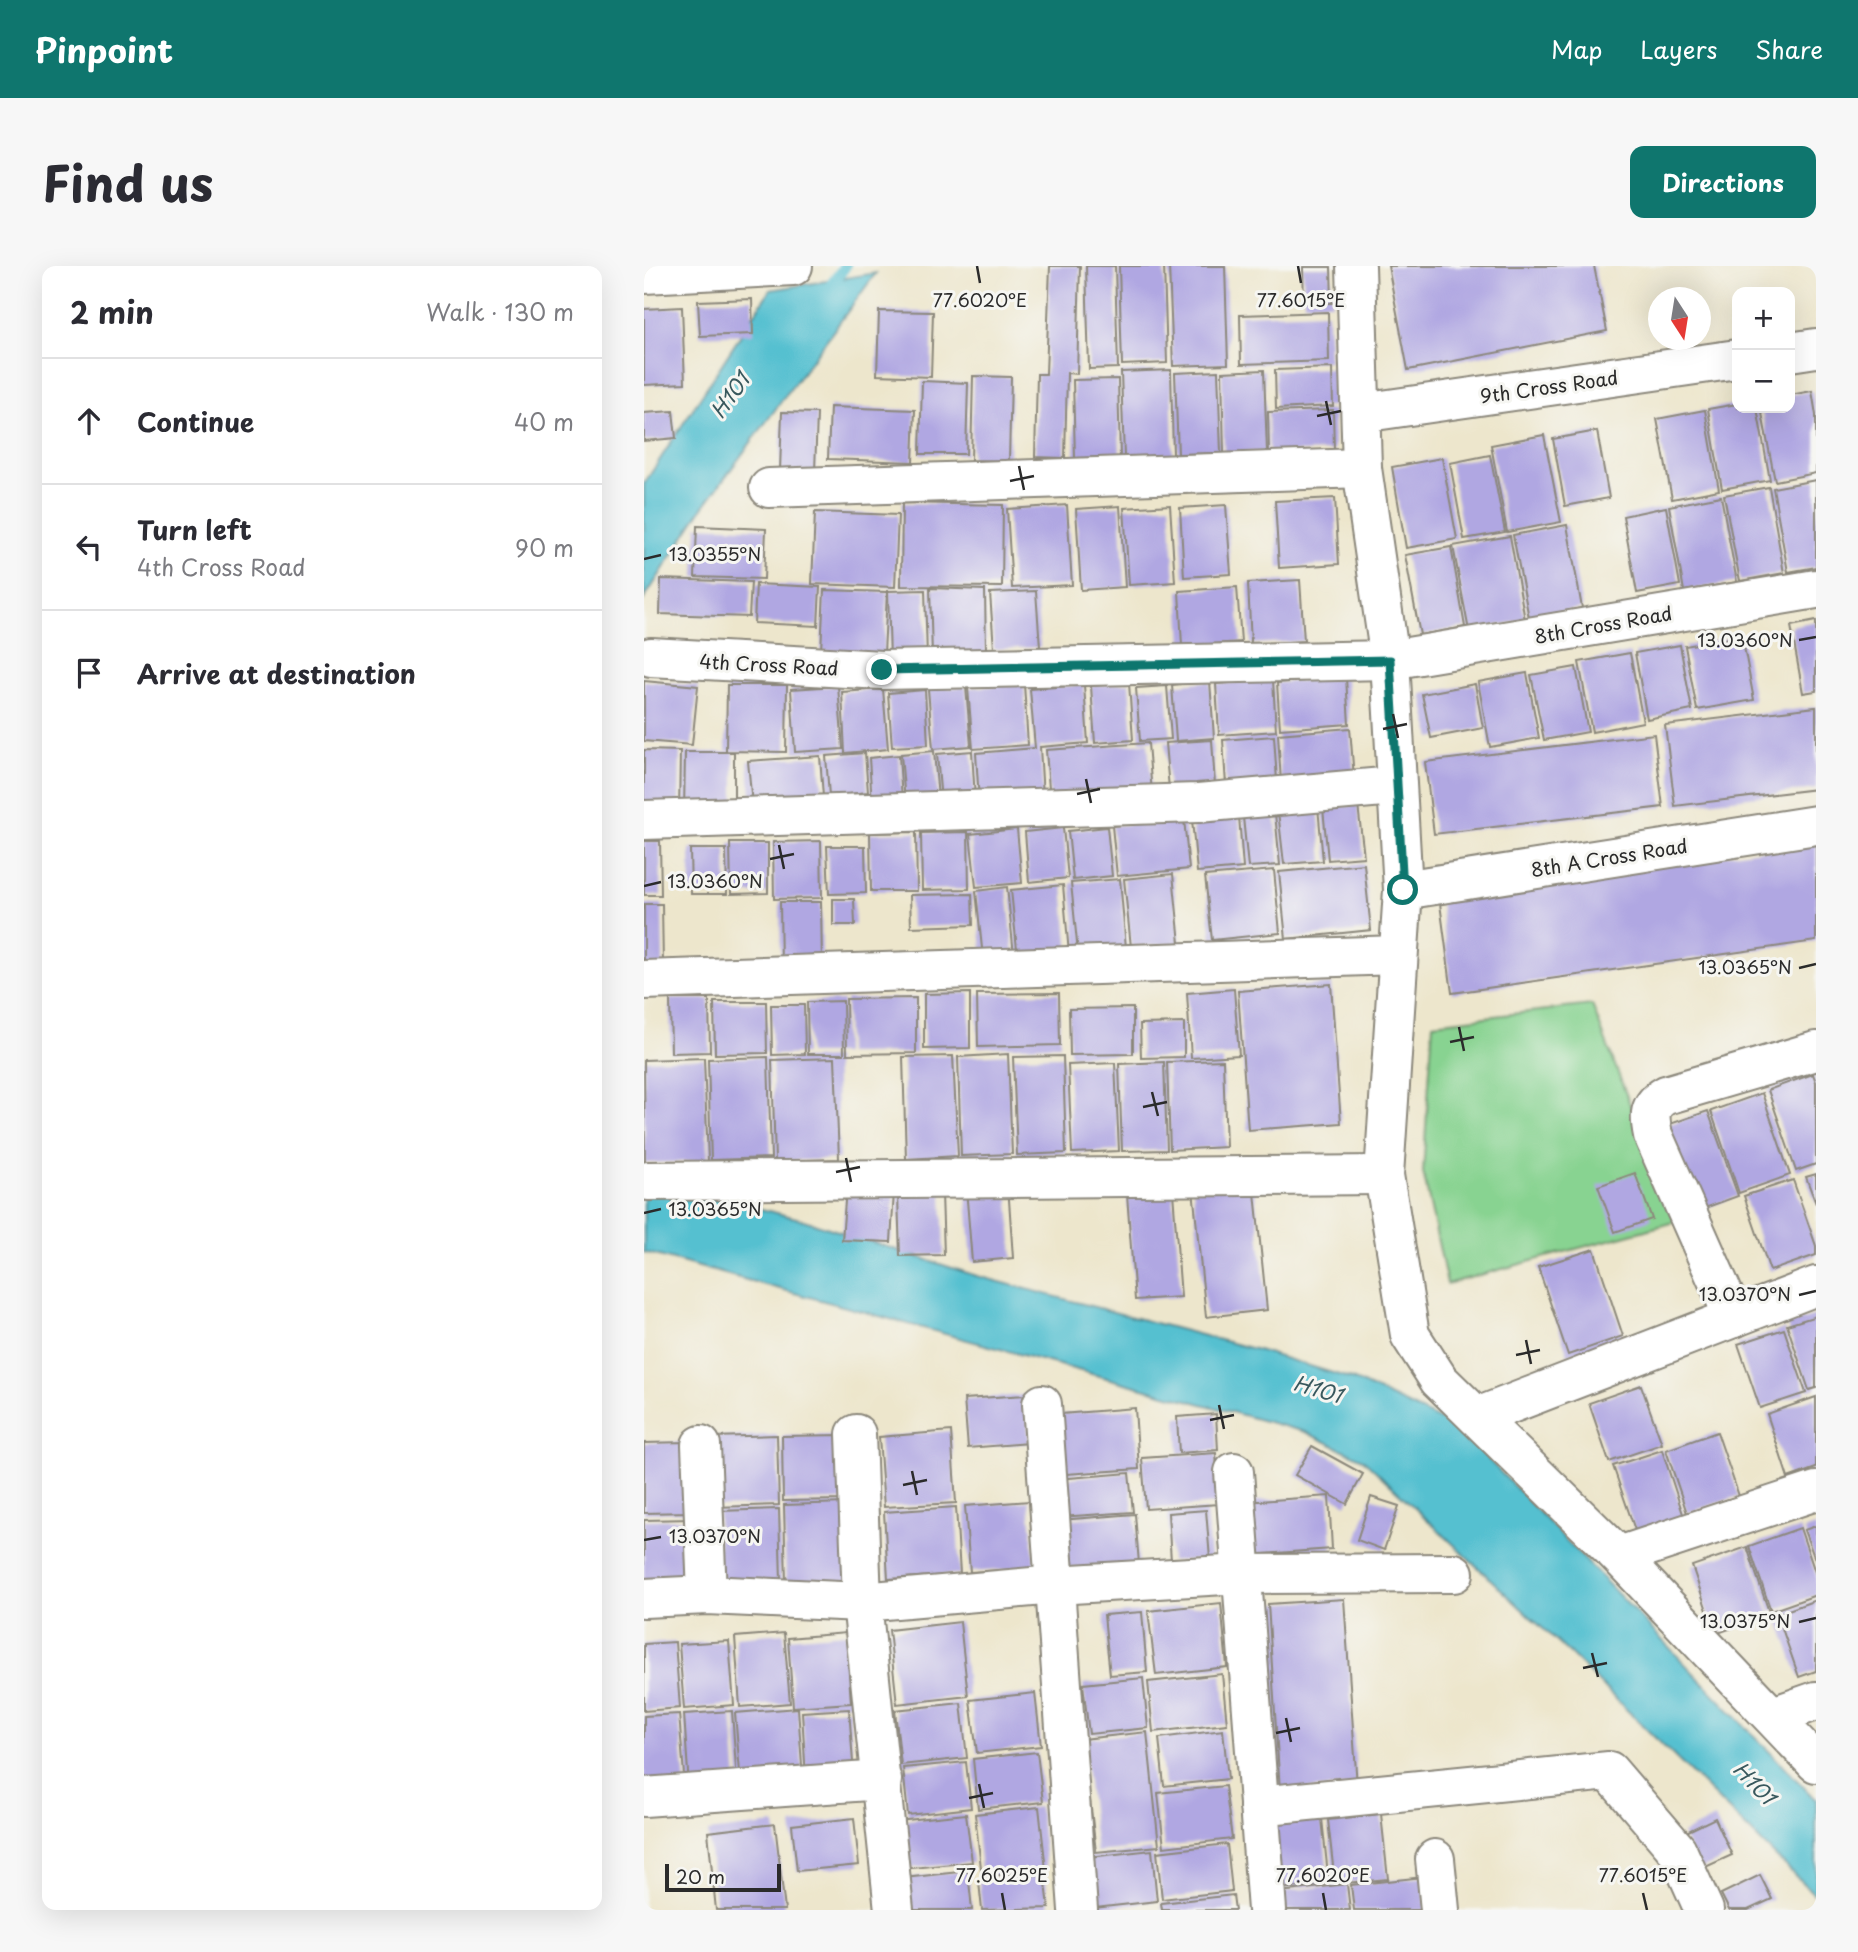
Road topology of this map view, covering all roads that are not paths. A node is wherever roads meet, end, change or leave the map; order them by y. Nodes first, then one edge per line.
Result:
1 (793, 266) edge
2 (1356, 266) edge
3 (644, 274) edge
4 (1816, 348) edge
5 (1795, 351) edge
6 (1732, 360) edge
7 (1362, 413) junction
8 (1362, 468) junction
9 (769, 488) dead end
10 (1816, 589) edge
11 (651, 657) dead end
12 (1390, 660) junction
13 (1395, 786) junction
14 (644, 820) edge
15 (1816, 825) edge
16 (1403, 890) junction
17 (1398, 954) junction
18 (644, 980) edge
19 (1816, 1051) edge
20 (1384, 1175) junction
21 (648, 1181) dead end
22 (1816, 1286) edge
23 (1734, 1318) junction
24 (1042, 1404) dead end
25 (1477, 1417) junction
26 (856, 1434) dead end
27 (701, 1445) dead end
28 (1234, 1472) dead end
29 (1816, 1491) edge
30 (1619, 1556) junction
31 (1454, 1573) dead end
32 (1242, 1574) junction
33 (1055, 1585) junction
34 (707, 1595) junction
35 (644, 1598) edge
36 (862, 1602) junction
37 (1816, 1701) edge
38 (1773, 1716) junction
39 (1816, 1763) edge
40 (881, 1780) junction
41 (644, 1797) edge
42 (1259, 1806) junction
43 (1435, 1859) dead end
44 (894, 1910) edge
45 (1078, 1910) edge
46 (1267, 1910) edge
47 (1440, 1910) edge
48 (1704, 1910) edge

1 - 3 street
2 - 7 street
4 - 5 street
6 - 7 street, 9th Cross Road
7 - 8 street
8 - 9 street
8 - 12 street
10 - 12 street, 8th Cross Road
11 - 12 street, 4th Cross Road
12 - 13 street
13 - 14 street
13 - 16 street
15 - 16 street, 8th A Cross Road
16 - 17 street
17 - 18 street
17 - 20 street
19 - 23 street
20 - 21 street
20 - 25 street
22 - 23 street
23 - 25 street
24 - 33 street
25 - 30 street
26 - 36 street
27 - 34 street
28 - 32 street
29 - 30 street
30 - 38 street
31 - 32 street
32 - 33 street
32 - 42 street
33 - 36 street
33 - 45 street
34 - 35 street
34 - 36 street
36 - 40 street
37 - 38 street
38 - 39 street
40 - 41 street
40 - 44 street
42 - 46 street
42 - 48 street
43 - 47 street

